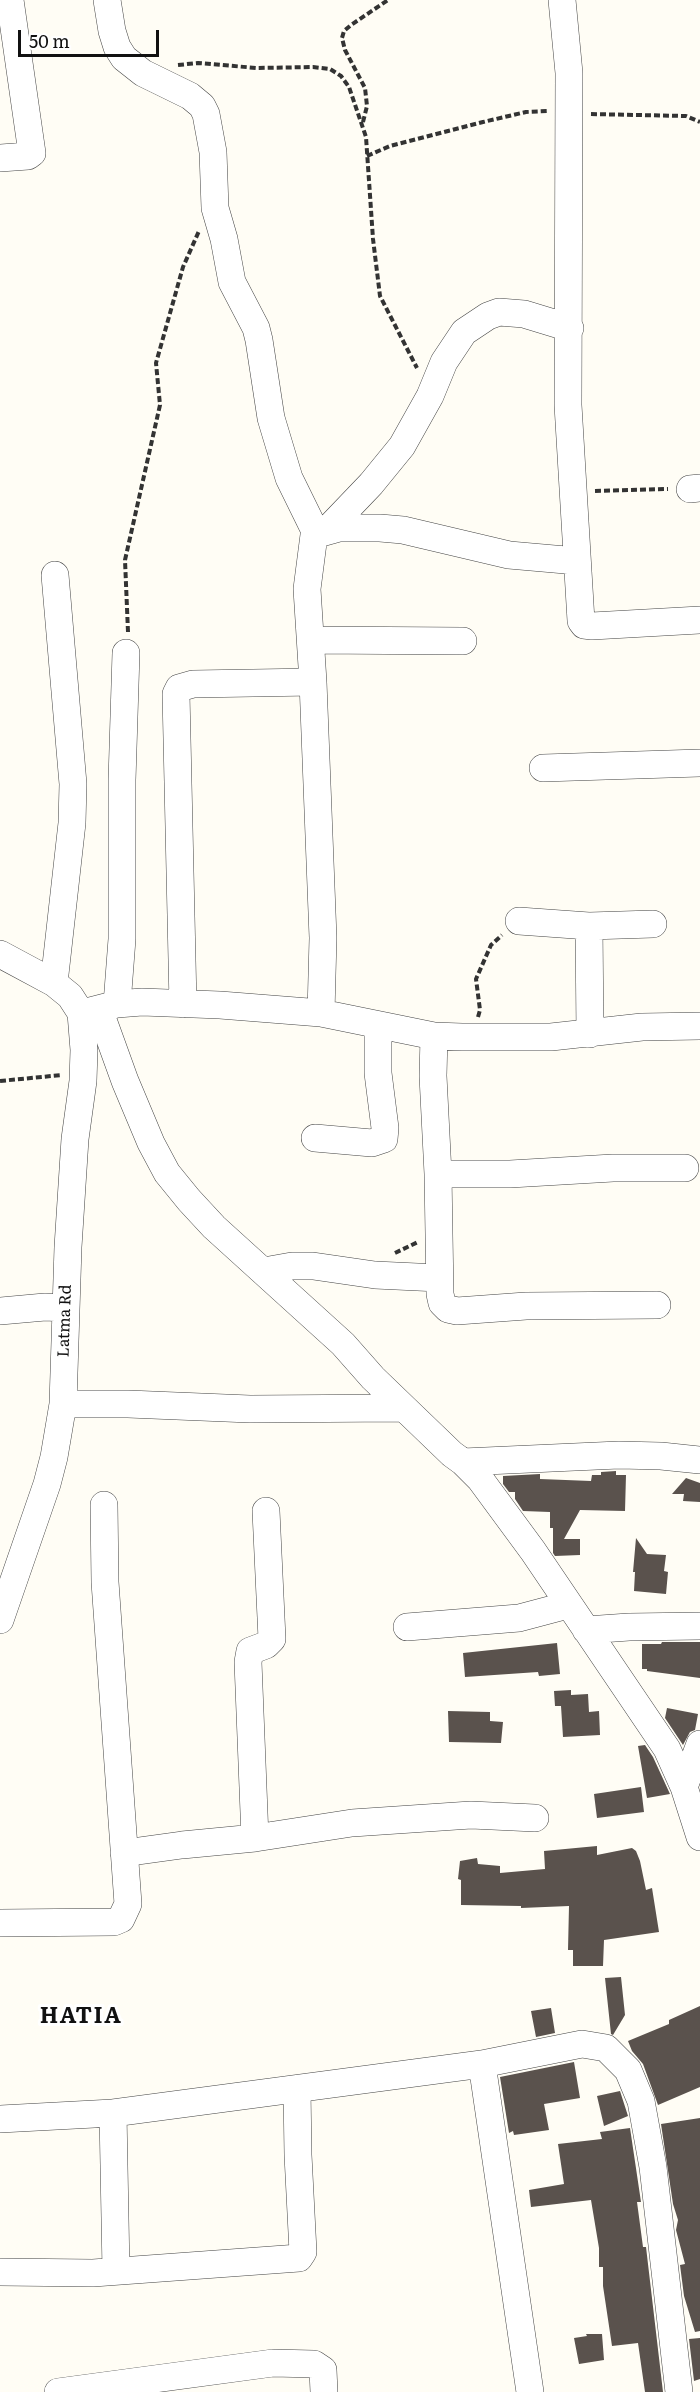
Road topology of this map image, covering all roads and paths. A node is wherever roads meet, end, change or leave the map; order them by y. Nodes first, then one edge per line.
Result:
1 (10, 0) edge
2 (107, 0) edge
3 (388, 0) edge
4 (562, 0) edge
5 (151, 76) junction
6 (569, 112) junction
7 (363, 122) junction
8 (700, 122) edge
9 (367, 156) junction
10 (0, 158) edge
11 (215, 208) junction
12 (570, 328) junction
13 (430, 396) junction
14 (695, 489) edge
15 (573, 492) junction
16 (322, 531) junction
17 (578, 561) junction
18 (55, 575) dead end
19 (700, 620) edge
20 (311, 640) junction
21 (464, 642) dead end
22 (126, 653) joint
23 (313, 682) junction
24 (700, 763) edge
25 (543, 768) dead end
26 (519, 921) joint
27 (653, 924) dead end
28 (590, 926) junction
29 (0, 954) edge
30 (54, 983) junction
31 (183, 1004) junction
32 (99, 1009) junction
33 (321, 1013) junction
34 (378, 1026) junction
35 (700, 1026) edge
36 (590, 1034) junction
37 (434, 1036) junction
38 (462, 1037) junction
39 (0, 1081) edge
40 (83, 1081) junction
41 (315, 1138) dead end
42 (686, 1168) dead end
43 (438, 1174) junction
44 (424, 1239) dead end
45 (264, 1271) junction
46 (375, 1275) junction
47 (439, 1278) junction
48 (657, 1305) dead end
49 (66, 1308) junction
50 (0, 1311) edge
51 (63, 1404) junction
52 (402, 1408) junction
53 (700, 1460) edge
54 (463, 1462) junction
55 (104, 1505) dead end
56 (266, 1511) dead end
57 (568, 1605) junction
58 (0, 1620) edge
59 (407, 1626) dead end
60 (700, 1626) edge
61 (586, 1630) junction
62 (700, 1744) edge
63 (684, 1787) junction
64 (535, 1818) dead end
65 (700, 1836) edge
66 (255, 1838) junction
67 (124, 1853) junction
68 (0, 1923) edge
69 (482, 2064) junction
70 (297, 2089) junction
71 (113, 2113) junction
72 (0, 2119) edge
73 (116, 2271) junction
74 (0, 2272) edge
75 (58, 2392) edge
76 (324, 2392) edge
77 (530, 2392) edge
78 (678, 2392) edge

1 - 10 street
2 - 5 street
3 - 7 path
4 - 6 street
5 - 7 path
5 - 11 street
6 - 8 path
6 - 9 path
6 - 12 street
7 - 9 path
9 - 13 path
11 - 16 street
11 - 22 path
12 - 13 street
12 - 15 street
13 - 16 street
14 - 15 path
15 - 17 street
16 - 17 street
16 - 20 street
17 - 19 street
18 - 30 street
20 - 21 street
20 - 23 street
22 - 32 street, Latma Rd
23 - 31 street
23 - 33 street
24 - 25 street
26 - 28 street
26 - 38 path
27 - 28 street
28 - 36 street
29 - 30 street
30 - 32 street
31 - 32 street
31 - 33 street
32 - 40 street, Latma Rd
32 - 45 street
33 - 34 street
34 - 37 street
34 - 41 street
35 - 36 street
36 - 38 street
37 - 38 street
37 - 43 street
39 - 40 path
40 - 49 street, Latma Rd
42 - 43 street
43 - 47 street
44 - 46 path
45 - 46 street
45 - 52 street
46 - 47 street
47 - 48 street
49 - 50 street
49 - 51 street, Latma Rd
51 - 52 street
51 - 58 street, Latma Rd
52 - 54 street
53 - 54 street
54 - 57 street
55 - 67 street
56 - 66 street
57 - 59 street
57 - 61 street
60 - 61 street
61 - 63 street
62 - 63 street
63 - 65 street
64 - 66 street
66 - 67 street
67 - 68 street
69 - 70 street
69 - 77 street
69 - 78 street
70 - 71 street
70 - 73 street
71 - 72 street
71 - 73 street
73 - 74 street
75 - 76 street

